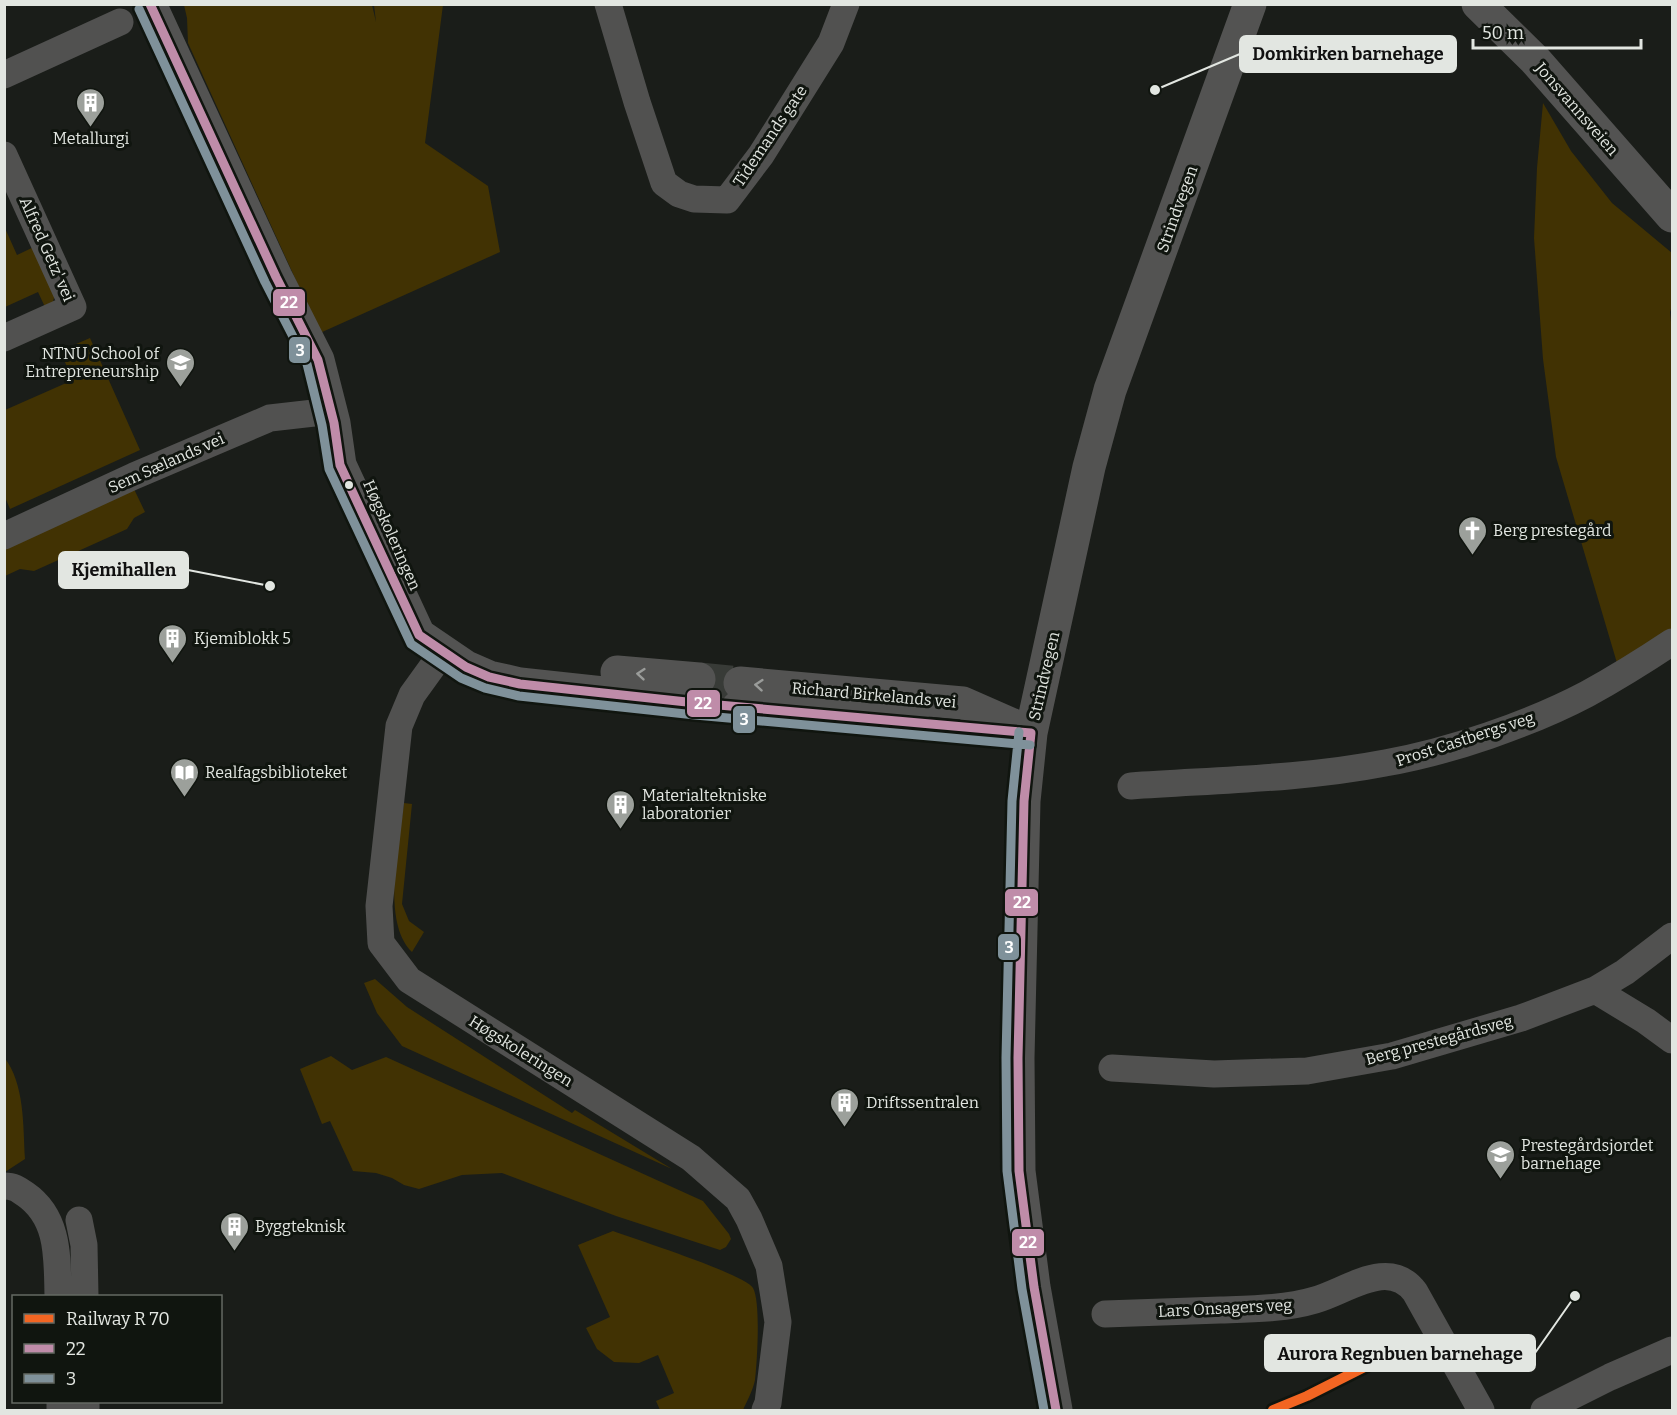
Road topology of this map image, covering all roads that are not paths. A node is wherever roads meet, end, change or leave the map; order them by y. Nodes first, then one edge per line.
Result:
1 (150, 4) edge
2 (608, 4) edge
3 (846, 4) edge
4 (1250, 4) edge
5 (1478, 4) edge
6 (120, 22) dead end
7 (4, 75) edge
8 (4, 155) edge
9 (1672, 216) edge
10 (4, 338) edge
11 (331, 412) junction
12 (4, 536) edge
13 (1672, 642) edge
14 (454, 659) junction
15 (698, 691) tunnel mouth
16 (1031, 733) junction
17 (1131, 786) dead end
18 (1672, 936) edge
19 (1595, 990) junction
20 (1672, 1040) edge
21 (1112, 1068) dead end
22 (4, 1186) edge
23 (79, 1220) dead end
24 (58, 1295) edge
25 (85, 1295) edge
26 (1105, 1314) dead end
27 (1672, 1350) edge
28 (765, 1410) edge
29 (1056, 1410) edge
30 (1481, 1410) edge
31 (1544, 1410) edge

1 - 11 street, Høgskoleringen
2 - 3 street, Tidemands gate
4 - 16 street, Strindvegen
5 - 9 street, Jonsvannsveien
6 - 7 street
8 - 10 street, Alfred Getz' vei
11 - 12 street, Sem Sælands vei
11 - 14 street, Høgskoleringen
13 - 17 street, Prost Castbergs veg
14 - 15 street
14 - 28 street, Høgskoleringen
16 -> 16 street, Richard Birkelands vei
16 - 29 street, Strindvegen
18 - 19 street, Berg prestegårdsveg
19 - 20 street
19 - 21 street, Berg prestegårdsveg
22 - 24 street
23 - 25 street
26 - 30 street, Lars Onsagers veg
27 - 31 street

